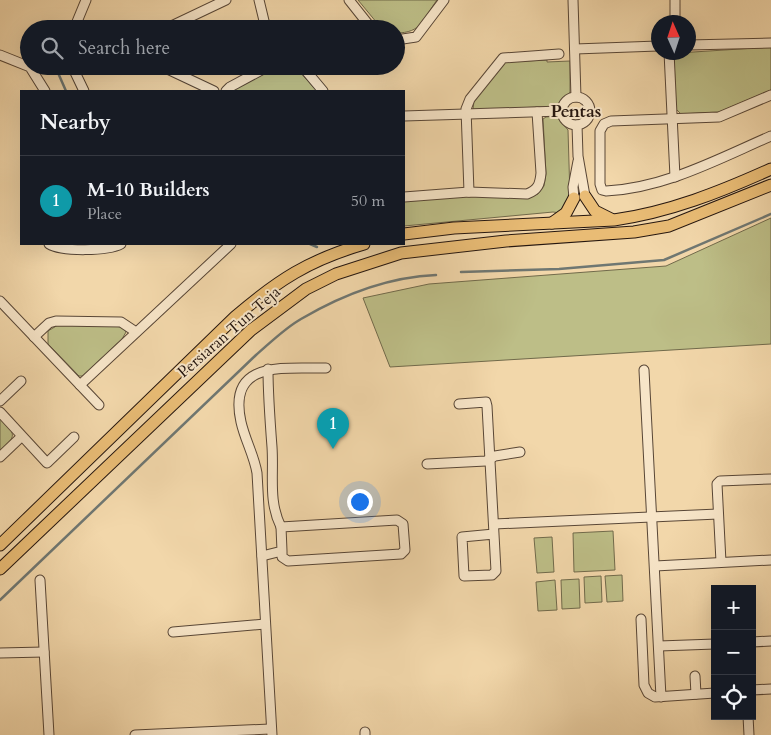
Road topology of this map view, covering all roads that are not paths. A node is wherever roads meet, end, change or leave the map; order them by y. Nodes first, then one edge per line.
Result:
1 (86, 0) edge
2 (226, 0) edge
3 (259, 0) edge
4 (349, 0) edge
5 (444, 0) edge
6 (574, 0) edge
7 (675, 0) edge
8 (207, 4) edge
9 (676, 15) edge
10 (78, 20) edge
11 (180, 20) edge
12 (264, 20) edge
13 (365, 20) edge
14 (405, 39) edge
15 (771, 43) edge
16 (696, 45) edge
17 (651, 46) edge
18 (575, 49) junction
19 (559, 54) dead end
20 (0, 55) edge
21 (669, 60) edge
22 (20, 63) edge
23 (35, 75) edge
24 (76, 75) edge
25 (180, 75) edge
26 (252, 75) edge
27 (310, 75) edge
28 (44, 90) edge
29 (84, 90) edge
30 (212, 90) edge
31 (227, 90) edge
32 (322, 90) edge
33 (771, 95) edge
34 (576, 97) junction
35 (562, 111) junction
36 (537, 112) junction
37 (466, 114) junction
38 (405, 116) edge
39 (672, 118) junction
40 (577, 125) junction
41 (771, 136) edge
42 (771, 169) edge
43 (675, 177) junction
44 (771, 185) edge
45 (469, 192) junction
46 (405, 197) edge
47 (580, 197) junction
48 (614, 220) junction
49 (550, 224) junction
50 (582, 226) junction
51 (405, 234) edge
52 (52, 245) edge
53 (118, 245) edge
54 (230, 245) edge
55 (360, 245) edge
56 (0, 301) edge
57 (136, 332) junction
58 (34, 337) junction
59 (326, 368) dead end
60 (268, 369) junction
61 (644, 370) dead end
62 (21, 381) dead end
63 (80, 385) junction
64 (0, 401) edge
65 (460, 404) dead end
66 (99, 406) dead end
67 (0, 412) edge
68 (21, 437) junction
69 (74, 437) dead end
70 (520, 452) dead end
71 (0, 457) edge
72 (490, 458) junction
73 (427, 464) dead end
74 (771, 479) edge
75 (275, 513) junction
76 (718, 514) junction
77 (259, 515) junction
78 (652, 517) junction
79 (494, 524) junction
80 (281, 527) junction
81 (494, 534) junction
82 (0, 545) edge
83 (282, 551) junction
84 (262, 556) junction
85 (771, 560) edge
86 (721, 562) junction
87 (655, 566) junction
88 (0, 569) edge
89 (40, 580) dead end
90 (641, 619) dead end
91 (265, 624) junction
92 (173, 632) dead end
93 (642, 635) junction
94 (658, 635) junction
95 (771, 641) edge
96 (756, 642) edge
97 (711, 644) edge
98 (659, 646) junction
99 (44, 652) junction
100 (0, 653) edge
101 (695, 676) dead end
102 (771, 689) edge
103 (756, 690) edge
104 (711, 693) edge
105 (696, 694) junction
106 (661, 697) junction
107 (748, 720) edge
108 (271, 732) edge
109 (49, 735) edge
110 (134, 735) edge
111 (749, 735) edge

1 - 10 street
2 - 8 street
3 - 12 street
4 - 13 street
5 - 14 street
6 - 18 street
7 - 9 street
8 - 11 street
15 - 16 street
17 - 18 street
18 - 34 street
19 - 37 street
20 - 22 street
21 - 39 street
23 - 28 street
24 - 29 street
25 - 30 street
26 - 31 street
27 - 32 street
33 - 39 street
34 - 35 street
34 - 40 street
35 - 36 street
35 - 40 street
36 - 37 street
36 - 45 street
37 - 38 street
37 - 45 street
39 - 43 street
39 - 43 street
40 - 47 street
41 - 43 street
42 - 48 main road, Persiaran Tun Teja
44 - 50 main road, Persiaran Tun Teja
45 - 46 street
47 - 48 main road
47 - 49 main road
47 - 50 main road
48 - 50 main road, Persiaran Tun Teja
49 - 50 main road, Persiaran Tun Teja
49 - 51 main road, Persiaran Tun Teja
50 - 88 main road, Persiaran Tun Teja
52 - 53 street
54 - 57 street
55 - 82 main road, Persiaran Tun Teja
56 - 58 street
57 - 58 street
57 - 63 street
58 - 63 street
59 - 60 street
60 - 75 street
60 - 77 street
61 - 78 street
62 - 64 street
63 - 66 street
65 - 72 street
67 - 68 street
68 - 69 street
68 - 71 street
70 - 72 street
72 - 73 street
72 - 79 street
74 - 76 street
75 - 77 street
75 - 80 street
76 - 78 street
76 - 86 street
77 - 84 street
78 - 79 street
78 - 87 street
79 - 81 street
80 - 83 street
80 - 83 street
81 - 81 street
83 - 84 street
84 - 91 street
85 - 86 street
86 - 87 street
87 - 94 street
89 - 99 street
90 - 93 street
91 - 92 street
91 - 108 street
93 - 94 street
93 - 106 street
94 - 98 street
95 - 96 street
97 - 98 street
98 - 106 street
99 - 100 street
99 - 109 street
101 - 105 street
102 - 103 street
104 - 105 street
105 - 106 street
107 - 111 street
108 - 110 street

